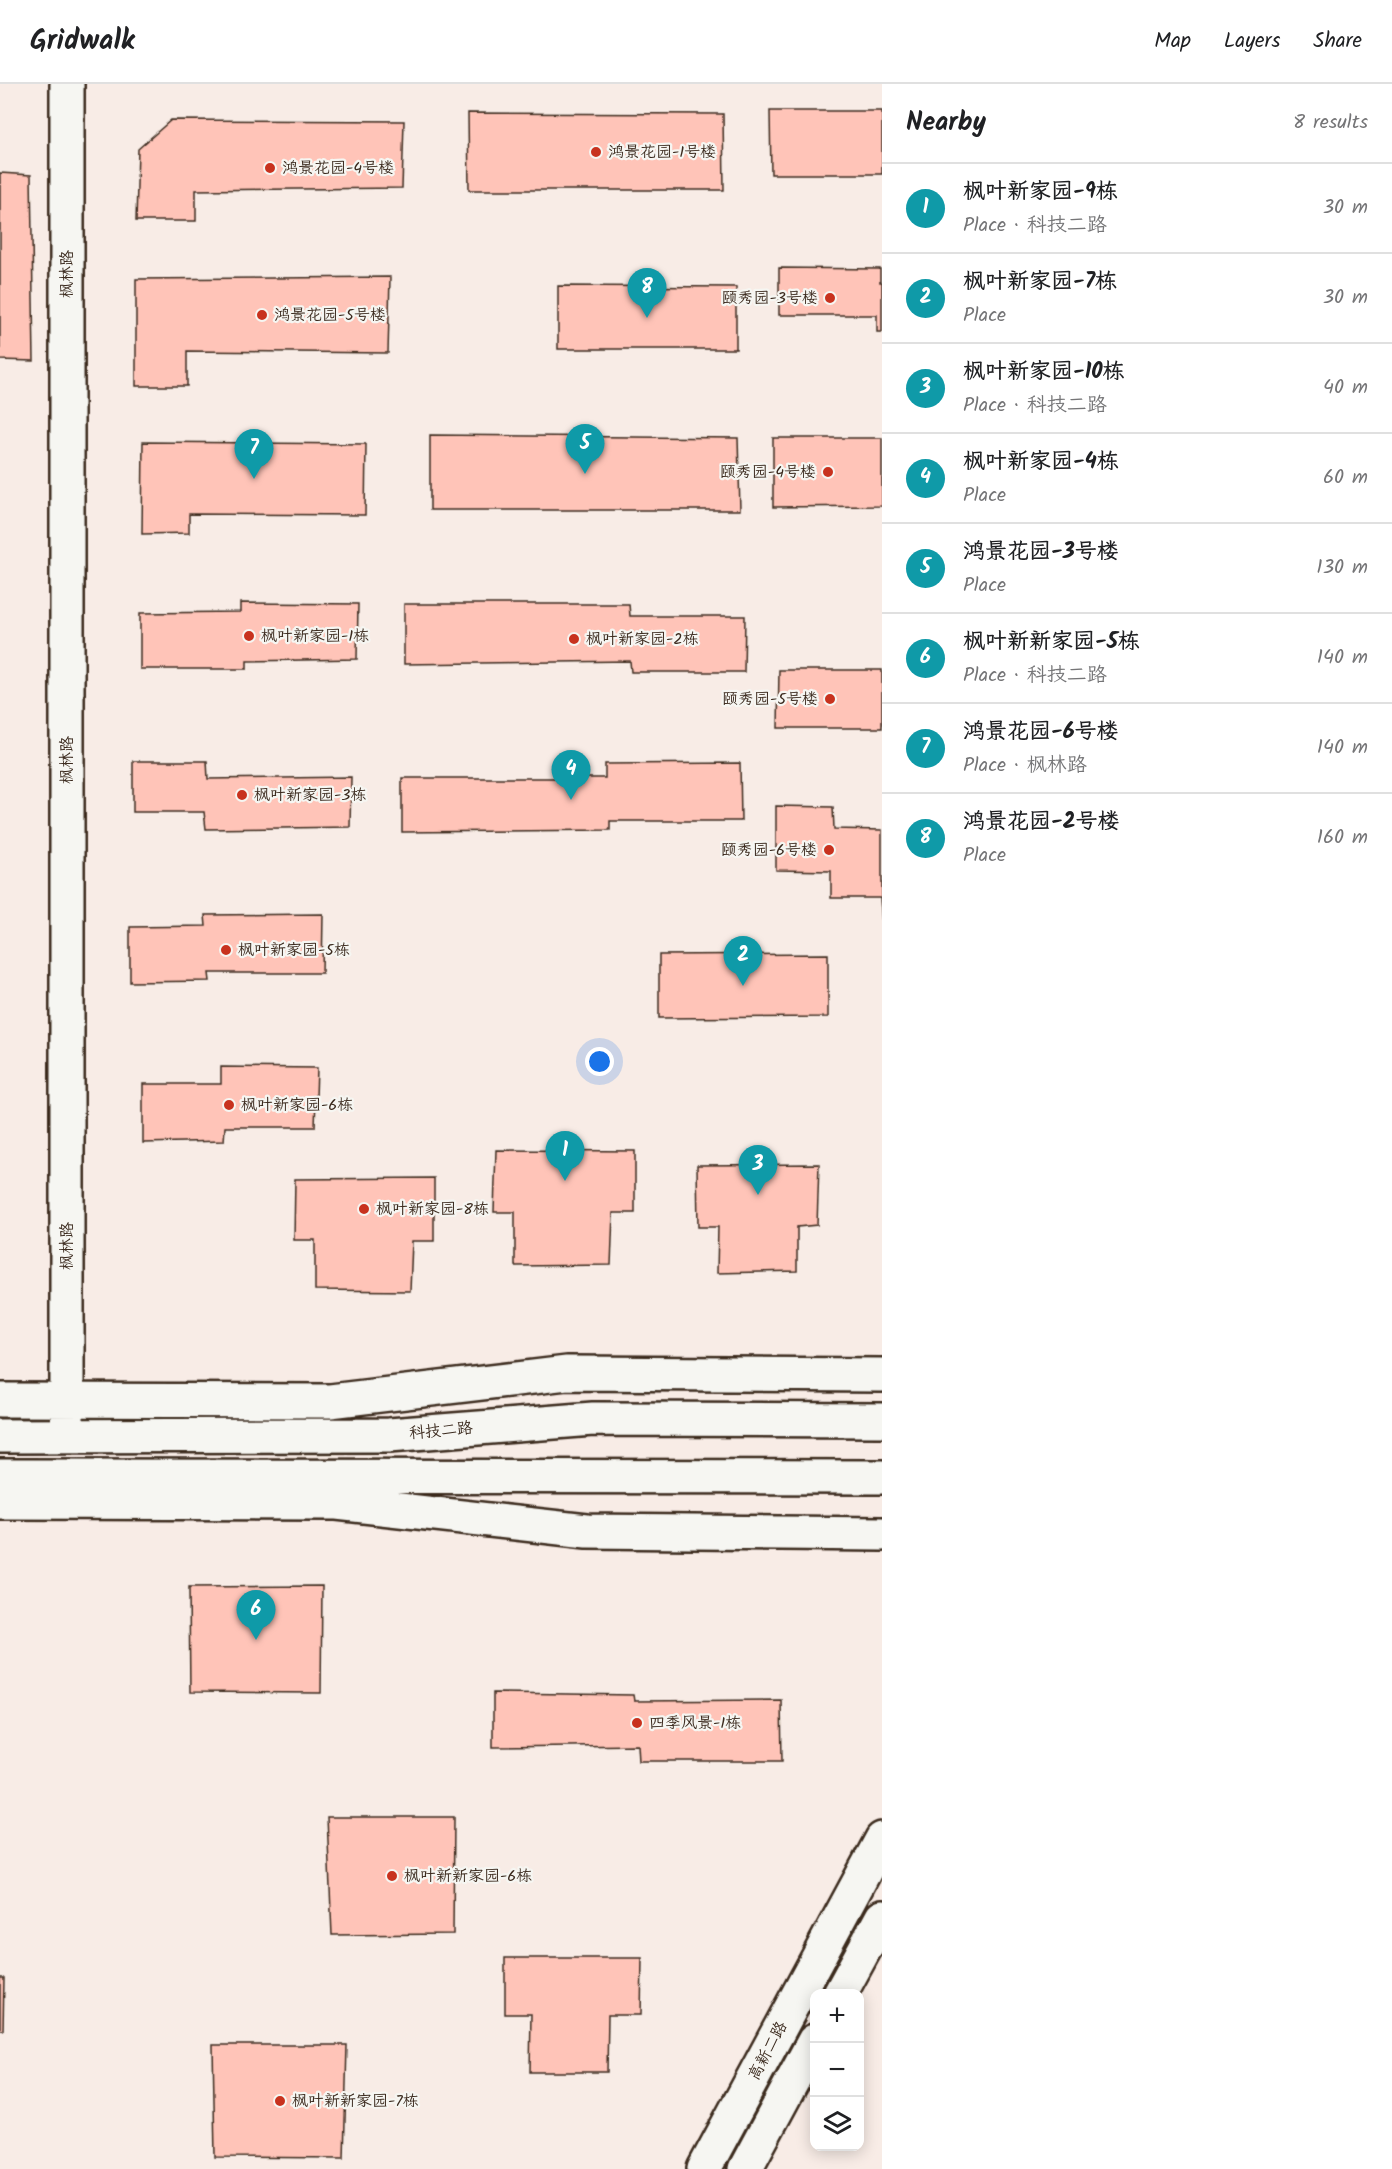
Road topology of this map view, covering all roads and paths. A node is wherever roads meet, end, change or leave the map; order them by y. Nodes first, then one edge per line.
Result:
1 (67, 84) edge
2 (882, 1375) edge
3 (0, 1400) edge
4 (67, 1400) junction
5 (882, 1420) edge
6 (0, 1436) edge
7 (67, 1436) junction
8 (0, 1476) edge
9 (882, 1477) edge
10 (0, 1502) edge
11 (882, 1534) edge
12 (882, 1839) edge
13 (882, 1917) edge
14 (843, 1989) edge
15 (813, 2043) edge
16 (704, 2169) edge
17 (745, 2169) edge

1 - 4 street, 枫林路
2 - 4 street
3 - 4 street
4 - 7 street, 枫林路
5 - 7 street, 科技二路
6 - 7 street, 科技二路
8 - 9 street
10 - 11 street
12 - 16 street, 高新二路
13 - 14 street
15 - 17 street

